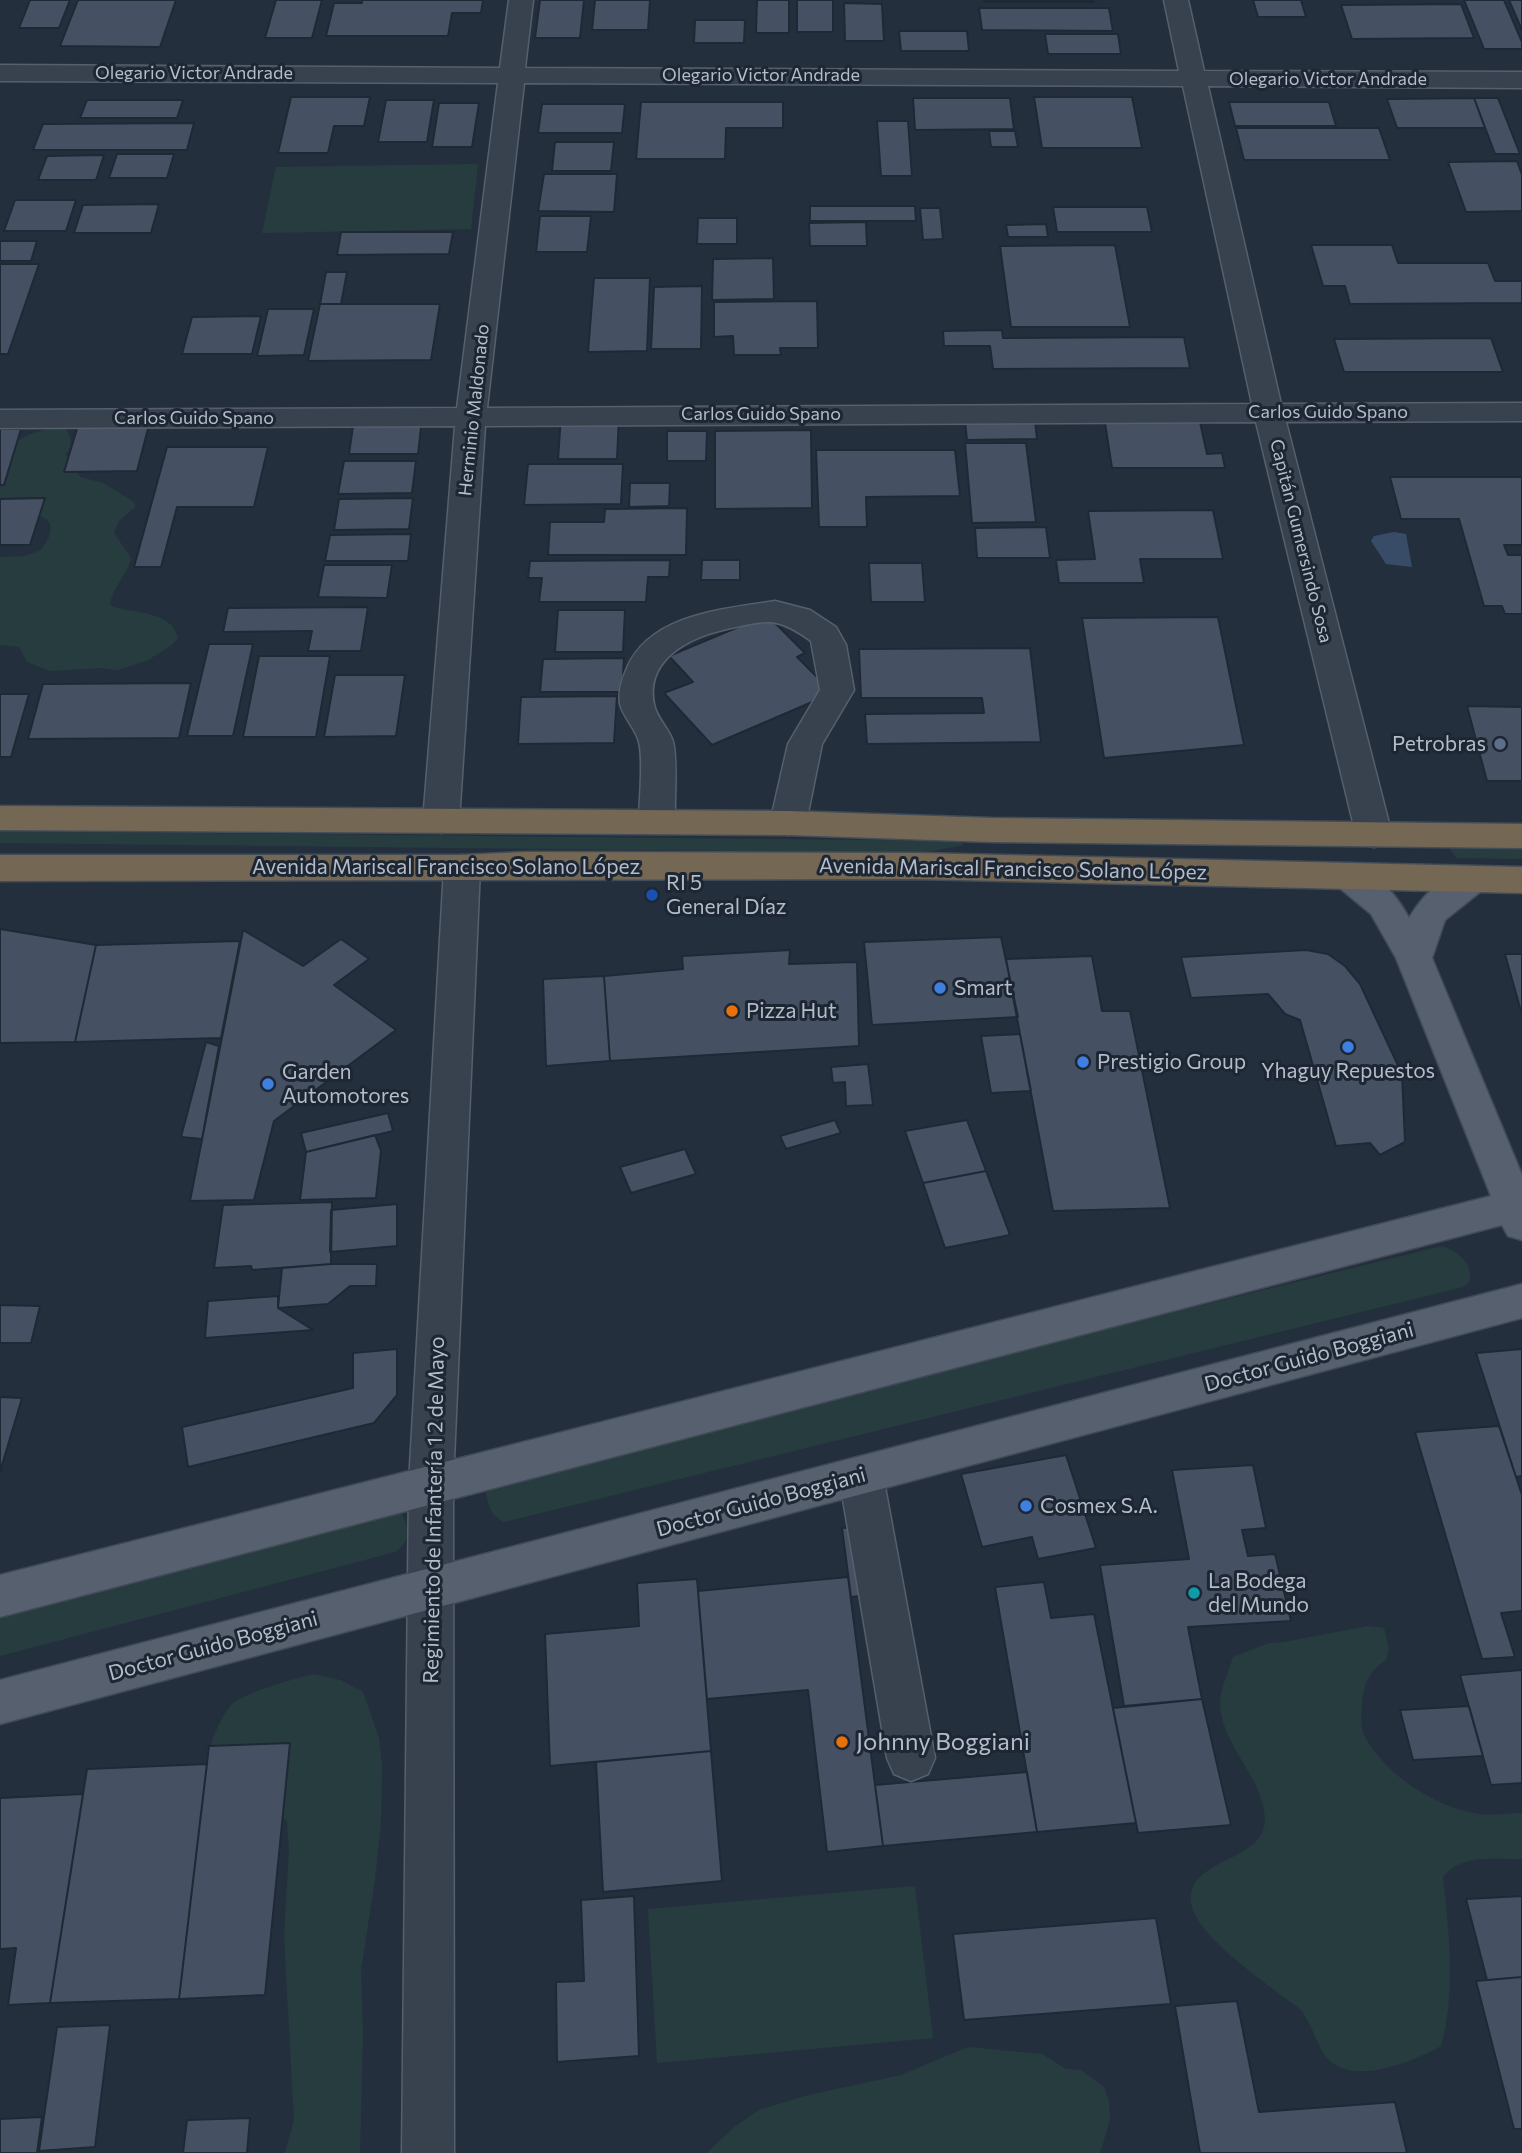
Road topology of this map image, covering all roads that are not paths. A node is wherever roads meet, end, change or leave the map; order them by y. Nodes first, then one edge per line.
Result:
1 (521, 0) edge
2 (1176, 0) edge
3 (0, 72) edge
4 (512, 74) junction
5 (1193, 79) junction
6 (1522, 80) edge
7 (1268, 411) junction
8 (1522, 412) edge
9 (471, 416) junction
10 (0, 419) edge
11 (0, 818) edge
12 (441, 821) junction
13 (657, 822) junction
14 (788, 822) junction
15 (1374, 835) junction
16 (1522, 836) edge
17 (917, 866) junction
18 (0, 868) edge
19 (462, 868) junction
20 (1349, 876) junction
21 (1472, 878) junction
22 (1522, 880) edge
23 (1414, 958) junction
24 (1519, 1211) edge
25 (1522, 1301) edge
26 (861, 1476) junction
27 (431, 1483) junction
28 (429, 1589) junction
29 (0, 1596) edge
30 (0, 1702) edge
31 (911, 1758) dead end
32 (428, 2153) edge

1 - 4 street, Herminio Maldonado
2 - 5 street, Capitán Gumersindo Sosa
3 - 4 street, Olegario Victor Andrade
4 - 5 street, Olegario Victor Andrade
4 - 9 street, Herminio Maldonado
5 - 6 street, Olegario Victor Andrade
5 - 7 street, Capitán Gumersindo Sosa
7 - 8 street, Carlos Guido Spano
7 - 9 street, Carlos Guido Spano
7 - 15 street, Capitán Gumersindo Sosa
9 - 10 street, Carlos Guido Spano
9 - 12 street, Herminio Maldonado
11 - 12 highway, Avenida Mariscal Francisco Solano López
12 - 13 highway, Avenida Mariscal Francisco Solano López
13 - 14 highway, Avenida Mariscal Francisco Solano López
13 - 14 street
14 - 15 highway, Avenida Mariscal Francisco Solano López
15 - 16 highway, Avenida Mariscal Francisco Solano López
15 - 17 highway
17 - 19 highway, Avenida Mariscal Francisco Solano López
17 - 20 highway, Avenida Mariscal Francisco Solano López
18 - 19 highway, Avenida Mariscal Francisco Solano López
19 - 27 street, Regimiento de Infantería 1 2 de Mayo
20 - 21 highway, Avenida Mariscal Francisco Solano López
20 - 23 main road
21 - 22 highway, Avenida Mariscal Francisco Solano López
21 - 23 main road
23 - 24 main road
24 - 27 main road
25 - 26 main road, Doctor Guido Boggiani
26 - 28 main road, Doctor Guido Boggiani
26 - 31 street
27 - 28 street, Regimiento de Infantería 1 2 de Mayo
27 - 29 main road
28 - 30 main road, Doctor Guido Boggiani
28 - 32 street, Regimiento de Infantería 1 2 de Mayo

